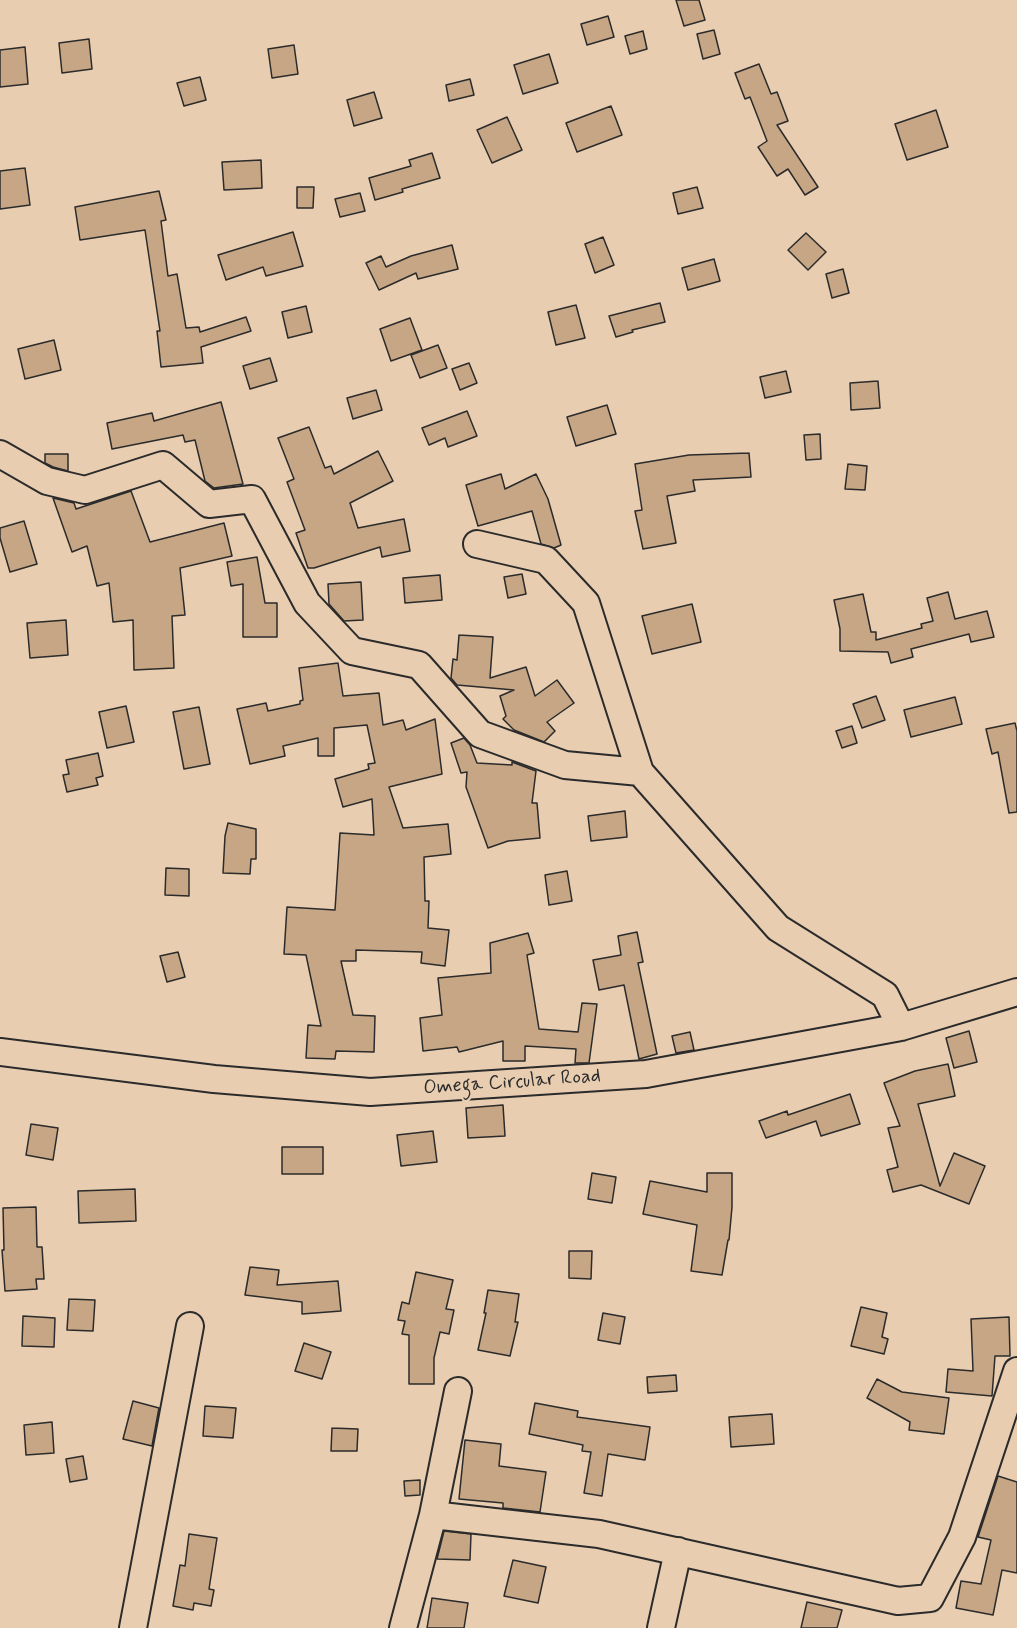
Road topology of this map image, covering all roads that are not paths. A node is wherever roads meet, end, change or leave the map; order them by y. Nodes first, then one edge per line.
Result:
1 (0, 454) edge
2 (477, 544) dead end
3 (640, 772) junction
4 (1017, 992) edge
5 (901, 1027) junction
6 (0, 1052) edge
7 (190, 1326) dead end
8 (1017, 1371) edge
9 (459, 1391) dead end
10 (434, 1515) junction
11 (678, 1551) junction
12 (133, 1628) edge
13 (403, 1628) edge
14 (661, 1628) edge

1 - 3 street
2 - 3 street
3 - 5 street
4 - 5 street, Omega Circular Road
5 - 6 street, Omega Circular Road
7 - 12 street
8 - 11 street
9 - 10 street
10 - 11 street
10 - 13 street
11 - 14 street

